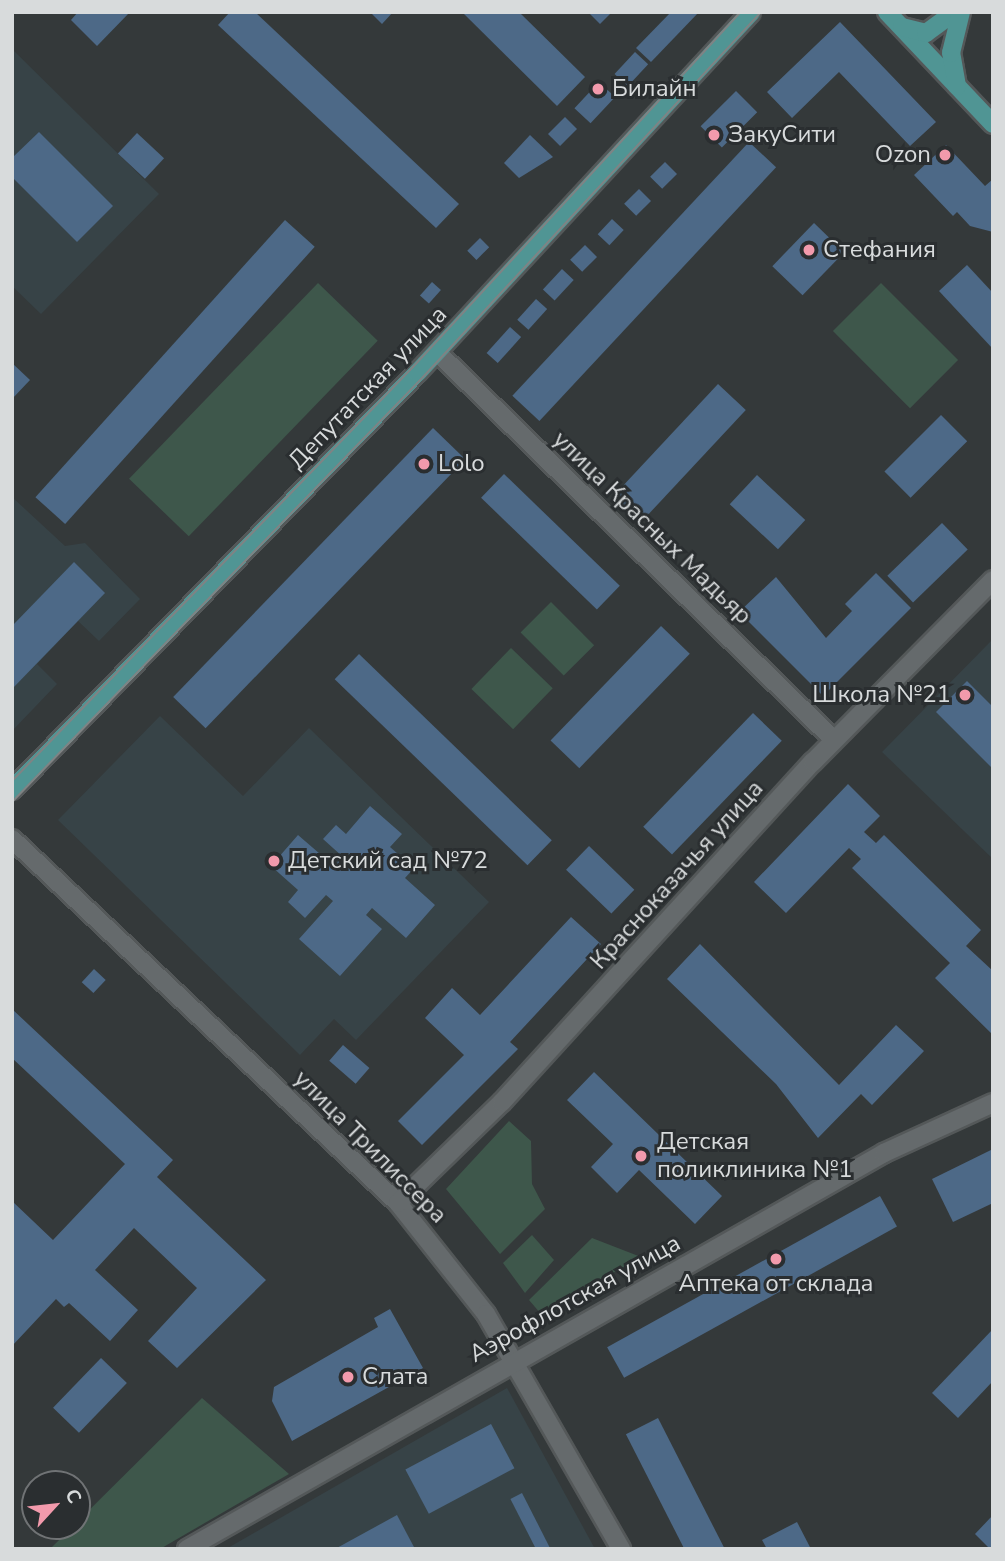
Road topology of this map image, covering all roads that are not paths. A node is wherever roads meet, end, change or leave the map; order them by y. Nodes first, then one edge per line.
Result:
1 (751, 12) edge
2 (955, 12) edge
3 (961, 12) edge
4 (891, 16) edge
5 (958, 89) junction
6 (993, 124) edge
7 (436, 352) junction
8 (993, 580) edge
9 (834, 740) junction
10 (12, 790) edge
11 (12, 839) edge
12 (993, 1103) edge
13 (398, 1203) junction
14 (515, 1360) junction
15 (187, 1549) edge
16 (621, 1549) edge

1 - 7 main road, Депутатская улица
2 - 4 main road
3 - 5 main road
4 - 5 main road
5 - 6 main road
7 - 9 street, улица Красных Мадьяр
7 - 10 main road, Депутатская улица
8 - 9 street, Красноказачья улица
9 - 13 street, Красноказачья улица
11 - 13 street, улица Трилиссера
12 - 14 street, Аэрофлотская улица
13 - 14 street, улица Трилиссера
14 - 15 street, Аэрофлотская улица
14 - 16 street, улица Трилиссера

